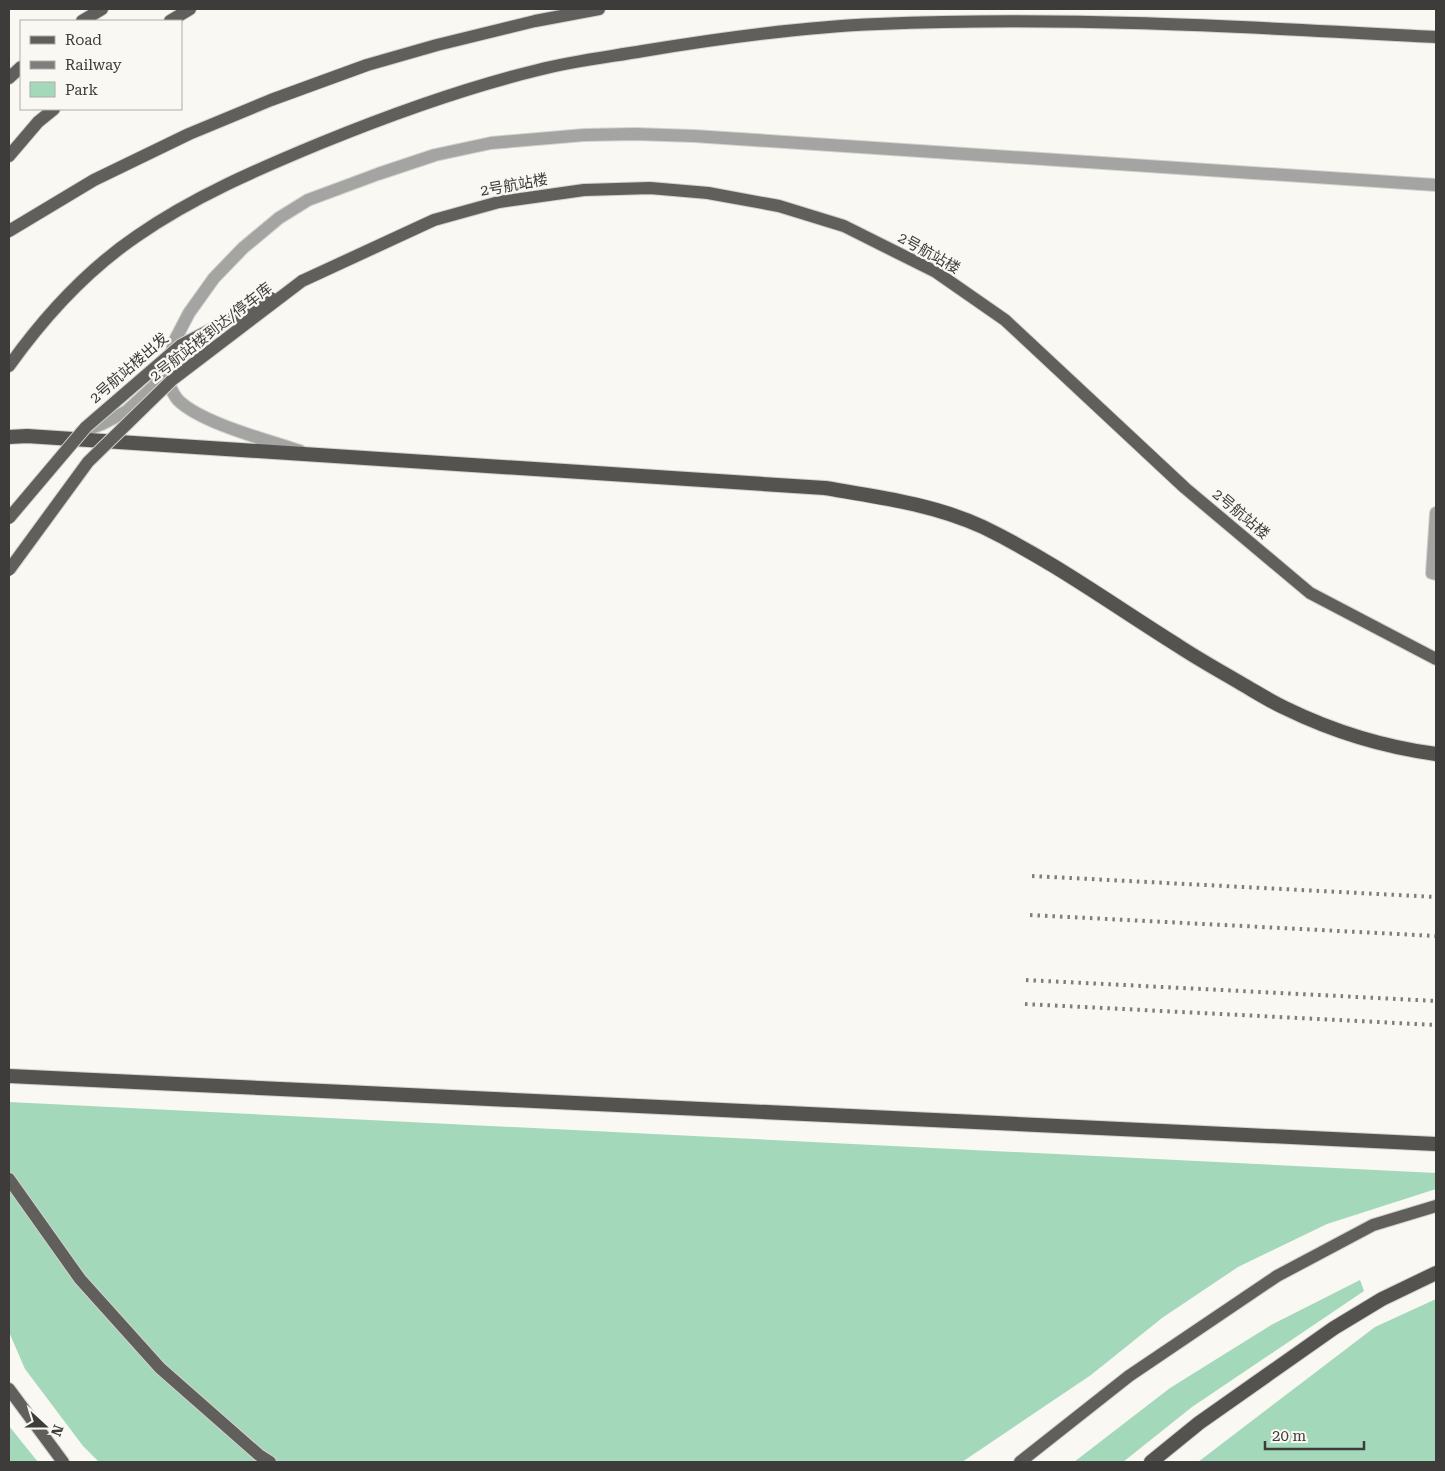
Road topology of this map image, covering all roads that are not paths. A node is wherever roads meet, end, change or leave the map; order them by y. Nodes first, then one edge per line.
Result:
1 (102, 9) edge
2 (190, 9) edge
3 (599, 9) edge
4 (84, 20) edge
5 (172, 20) edge
6 (1436, 37) edge
7 (20, 68) edge
8 (9, 78) edge
9 (53, 110) edge
10 (9, 156) edge
11 (1436, 185) edge
12 (9, 231) edge
13 (302, 282) junction
14 (9, 366) edge
15 (165, 376) junction
16 (9, 437) edge
17 (65, 438) junction
18 (308, 454) junction
19 (1436, 513) edge
20 (9, 518) edge
21 (9, 570) edge
22 (1436, 574) edge
23 (1436, 659) edge
24 (1436, 754) edge
25 (9, 1076) edge
26 (1436, 1144) edge
27 (9, 1179) edge
28 (1436, 1206) edge
29 (1436, 1273) edge
30 (9, 1389) edge
31 (63, 1462) edge
32 (270, 1462) edge
33 (1020, 1462) edge
34 (1151, 1462) edge

1 - 4 main road
2 - 5 main road
3 - 12 main road
6 - 14 main road
7 - 8 main road
9 - 10 main road
11 - 15 lane
13 - 20 main road, 2号航站楼出发, bridge
13 - 21 main road, 2号航站楼到达/停车库, bridge
13 - 23 main road, 2号航站楼
15 - 17 lane
15 - 18 lane
16 - 17 highway
17 - 18 highway
18 - 24 highway
19 - 22 lane
25 - 26 highway
27 - 32 main road
28 - 33 main road
29 - 34 highway
30 - 31 main road

